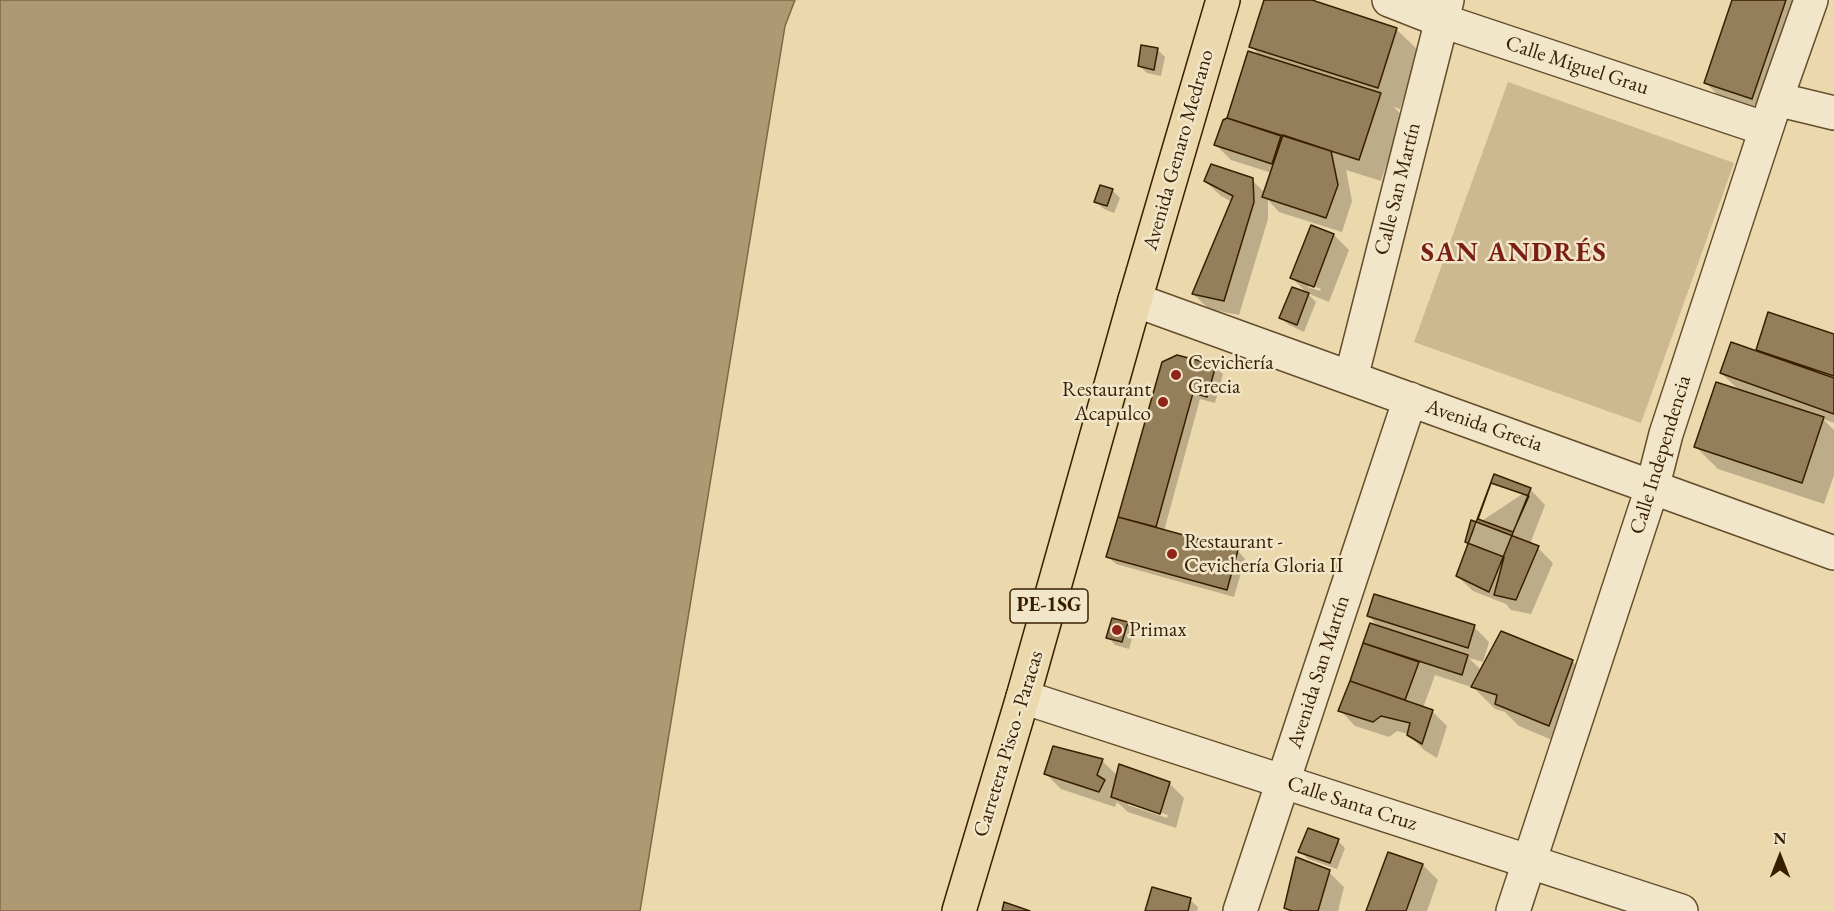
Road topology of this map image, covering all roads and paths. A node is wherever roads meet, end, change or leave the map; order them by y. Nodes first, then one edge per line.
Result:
1 (1223, 0) edge
2 (1389, 0) edge
3 (1811, 0) edge
4 (1444, 10) edge
5 (1834, 113) edge
6 (1771, 114) junction
7 (1135, 300) junction
8 (1351, 378) junction
9 (1410, 399) junction
10 (1653, 485) junction
11 (1834, 553) edge
12 (1023, 698) junction
13 (1283, 782) junction
14 (1531, 863) junction
15 (959, 911) edge
16 (1240, 911) edge
17 (1513, 911) edge
18 (1681, 911) edge

1 - 7 main road, Avenida Genaro Medrano / PE-1SG
2 - 4 street, Calle Miguel Grau
3 - 6 street, Calle Independencia
4 - 6 street, Calle Miguel Grau
4 - 8 street, Calle San Martín
5 - 6 street, Calle Miguel Grau
6 - 10 street, Calle Independencia
7 - 8 street, Avenida Grecia
7 - 12 main road, Carretera Pisco - Paracas / PE-1SG
8 - 9 street, Avenida Grecia
9 - 10 street, Avenida Grecia
9 - 13 street, Avenida San Martín
10 - 11 street, Avenida Grecia
10 - 14 street, Calle Independencia
12 - 13 street, Calle Santa Cruz
12 - 15 main road, Carretera Pisco - Paracas / PE-1SG
13 - 14 street, Calle Santa Cruz
13 - 16 street, Avenida San Martín
14 - 17 street, Calle Independencia
14 - 18 street, Calle Santa Cruz

